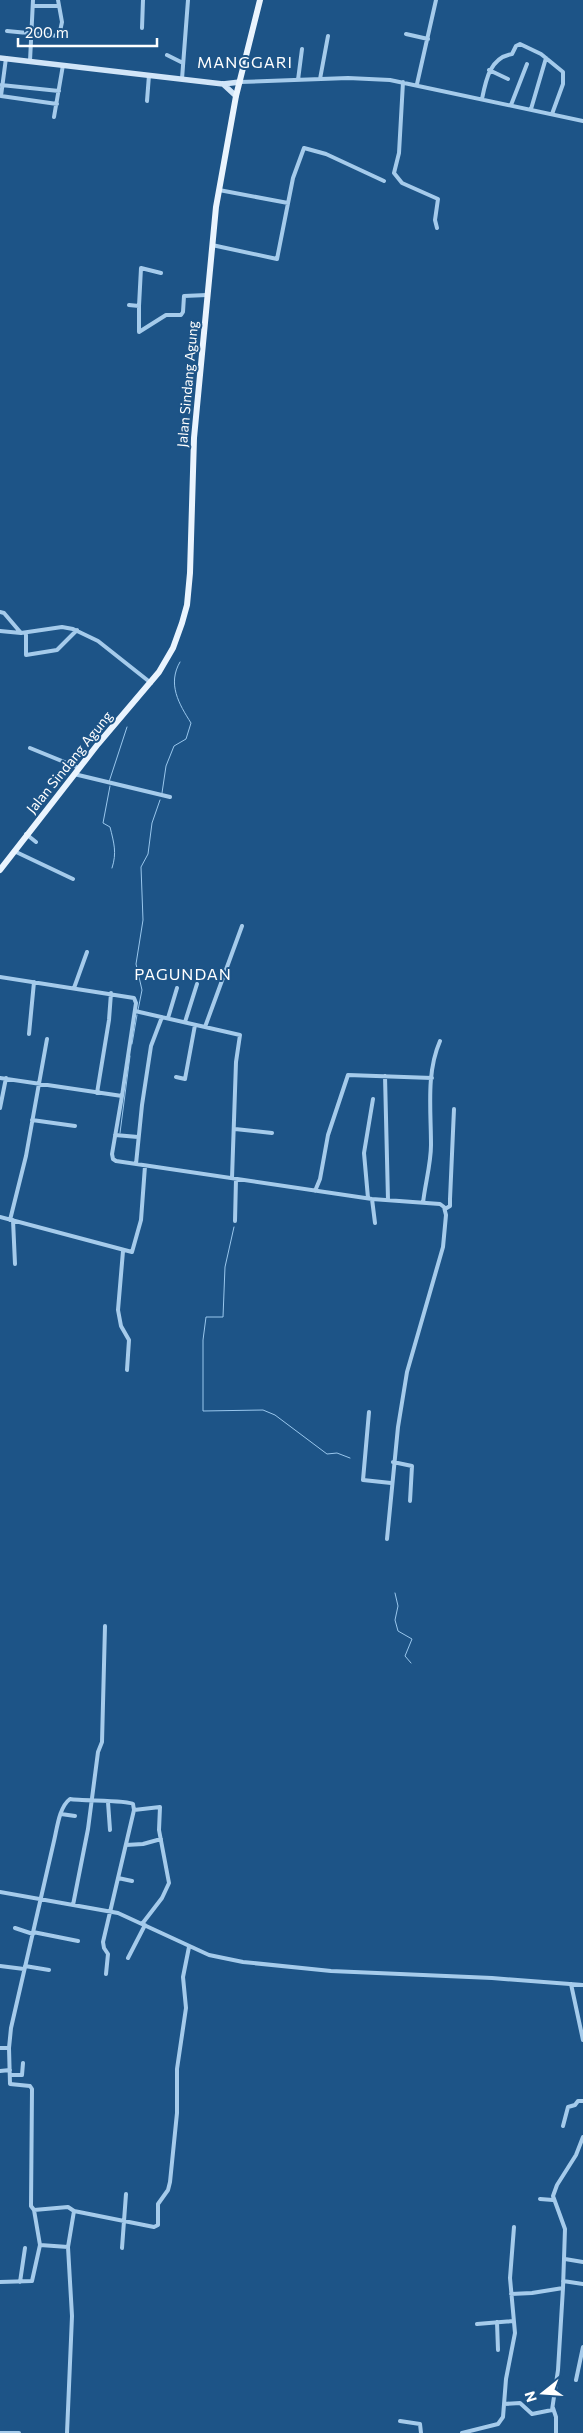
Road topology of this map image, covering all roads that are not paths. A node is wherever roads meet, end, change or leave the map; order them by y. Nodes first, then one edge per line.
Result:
1 (33, 0) edge
2 (58, 0) edge
3 (143, 0) edge
4 (188, 0) edge
5 (260, 0) edge
6 (436, 0) edge
7 (33, 6) junction
8 (59, 6) junction
9 (142, 28) dead end
10 (7, 31) dead end
11 (31, 34) junction
12 (406, 34) dead end
13 (328, 36) dead end
14 (428, 39) junction
15 (302, 49) dead end
16 (167, 55) dead end
17 (3, 58) edge
18 (546, 58) junction
19 (30, 61) junction
20 (183, 63) junction
21 (527, 64) dead end
22 (63, 65) junction
23 (489, 70) junction
24 (149, 75) junction
25 (508, 78) dead end
26 (182, 79) junction
27 (320, 79) junction
28 (298, 80) junction
29 (240, 82) junction
30 (403, 82) junction
31 (223, 84) junction
32 (417, 84) junction
33 (1, 85) junction
34 (59, 91) junction
35 (236, 96) junction
36 (482, 99) junction
37 (147, 101) dead end
38 (57, 104) junction
39 (511, 105) junction
40 (531, 109) junction
41 (552, 114) junction
42 (54, 117) dead end
43 (583, 121) edge
44 (384, 180) dead end
45 (218, 190) junction
46 (288, 203) junction
47 (438, 228) dead end
48 (212, 245) junction
49 (161, 274) dead end
50 (207, 295) junction
51 (129, 305) dead end
52 (139, 306) junction
53 (0, 612) edge
54 (76, 630) junction
55 (0, 632) edge
56 (23, 633) junction
57 (151, 682) junction
58 (30, 748) dead end
59 (79, 768) junction
60 (74, 774) junction
61 (170, 797) dead end
62 (26, 834) junction
63 (36, 842) dead end
64 (14, 851) junction
65 (0, 870) edge
66 (73, 880) dead end
67 (242, 926) dead end
68 (87, 952) dead end
69 (0, 977) edge
70 (34, 982) junction
71 (197, 984) dead end
72 (74, 988) junction
73 (177, 988) dead end
74 (111, 993) junction
75 (135, 1011) junction
76 (162, 1017) junction
77 (168, 1018) junction
78 (185, 1022) junction
79 (195, 1024) junction
80 (205, 1027) junction
81 (28, 1034) dead end
82 (47, 1039) dead end
83 (440, 1040) dead end
84 (385, 1076) junction
85 (176, 1077) dead end
86 (0, 1078) edge
87 (6, 1078) junction
88 (432, 1078) junction
89 (40, 1084) junction
90 (96, 1093) junction
91 (122, 1096) junction
92 (373, 1100) dead end
93 (0, 1108) edge
94 (454, 1109) dead end
95 (32, 1120) junction
96 (75, 1126) dead end
97 (235, 1129) junction
98 (272, 1133) dead end
99 (116, 1135) junction
100 (138, 1137) junction
101 (136, 1164) junction
102 (145, 1166) junction
103 (234, 1178) junction
104 (315, 1190) junction
105 (370, 1198) junction
106 (388, 1200) junction
107 (423, 1203) junction
108 (445, 1209) junction
109 (0, 1217) edge
110 (12, 1220) junction
111 (235, 1221) dead end
112 (374, 1223) dead end
113 (123, 1251) junction
114 (15, 1264) dead end
115 (127, 1370) dead end
116 (369, 1412) dead end
117 (393, 1462) junction
118 (391, 1483) junction
119 (410, 1501) dead end
120 (387, 1539) dead end
121 (105, 1626) dead end
122 (92, 1801) junction
123 (108, 1802) junction
124 (134, 1810) junction
125 (61, 1814) junction
126 (75, 1816) dead end
127 (110, 1830) dead end
128 (161, 1839) junction
129 (126, 1845) junction
130 (118, 1878) junction
131 (132, 1882) dead end
132 (0, 1892) edge
133 (42, 1899) junction
134 (73, 1905) junction
135 (109, 1911) junction
136 (144, 1924) junction
137 (15, 1928) dead end
138 (33, 1933) junction
139 (78, 1941) dead end
140 (189, 1947) junction
141 (128, 1958) dead end
142 (0, 1966) edge
143 (24, 1968) junction
144 (49, 1970) dead end
145 (106, 1974) dead end
146 (571, 1984) junction
147 (583, 1985) edge
148 (583, 2040) edge
149 (0, 2048) edge
150 (9, 2048) junction
151 (23, 2063) dead end
152 (0, 2071) edge
153 (10, 2073) junction
154 (583, 2101) edge
155 (563, 2126) dead end
156 (583, 2137) edge
157 (126, 2194) dead end
158 (540, 2199) dead end
159 (553, 2200) junction
160 (34, 2210) junction
161 (74, 2211) junction
162 (123, 2221) junction
163 (514, 2227) dead end
164 (40, 2245) junction
165 (68, 2247) junction
166 (25, 2248) dead end
167 (122, 2248) dead end
168 (565, 2259) junction
169 (583, 2262) edge
170 (563, 2281) junction
171 (0, 2282) edge
172 (20, 2282) junction
173 (583, 2284) edge
174 (563, 2288) junction
175 (510, 2294) junction
176 (513, 2320) junction
177 (497, 2322) junction
178 (477, 2324) dead end
179 (583, 2347) edge
180 (498, 2350) dead end
181 (576, 2380) dead end
182 (504, 2404) junction
183 (553, 2408) junction
184 (400, 2420) dead end
185 (0, 2432) edge
186 (19, 2433) edge
187 (67, 2433) edge
188 (421, 2433) edge
189 (462, 2433) edge
190 (556, 2433) edge

1 - 7 street
2 - 8 street
3 - 9 street
4 - 20 street
5 - 29 main road, Jalan Sindang Agung
6 - 14 street
7 - 8 street
7 - 11 street
8 - 11 street
10 - 11 street
11 - 19 street
12 - 14 street
13 - 27 street
14 - 32 street
15 - 28 street
16 - 20 street
17 - 19 main road
17 - 33 street
18 - 23 street
18 - 40 street
18 - 41 street
19 - 22 main road
20 - 26 street
21 - 39 street
22 - 24 main road
22 - 34 street
23 - 25 street
23 - 36 street
24 - 26 main road
24 - 37 street
26 - 31 main road
27 - 28 street
27 - 30 street
28 - 29 street
29 - 31 main road
29 - 35 main road, Jalan Sindang Agung
30 - 32 street
30 - 47 street
31 - 35 main road
32 - 36 street
33 - 34 street
33 - 38 street
34 - 38 street
35 - 45 main road, Jalan Sindang Agung
36 - 39 street
38 - 42 street
39 - 40 street
40 - 41 street
41 - 43 street
44 - 46 street
45 - 46 street
45 - 48 main road, Jalan Sindang Agung
46 - 48 street
48 - 50 main road, Jalan Sindang Agung
49 - 52 street
50 - 52 street
50 - 57 main road, Jalan Sindang Agung
51 - 52 street
53 - 56 street
54 - 56 street
54 - 56 street
54 - 57 street
55 - 56 street
57 - 59 main road, Jalan Sindang Agung
58 - 59 street
59 - 60 main road, Jalan Sindang Agung
60 - 61 street
60 - 62 main road, Jalan Sindang Agung
62 - 63 street
62 - 64 main road, Jalan Sindang Agung
64 - 65 main road, Jalan Sindang Agung
64 - 66 street
67 - 80 street
68 - 72 street
69 - 70 street
70 - 72 street
70 - 81 street
71 - 78 street
72 - 74 street
73 - 77 street
74 - 75 street
74 - 90 street
75 - 76 street
75 - 91 street
76 - 77 street
76 - 100 street
77 - 78 street
78 - 79 street
79 - 80 street
79 - 85 street
80 - 97 street
82 - 89 street
83 - 88 street
84 - 88 street
84 - 104 street
84 - 106 street
86 - 87 street
87 - 89 street
87 - 93 street
88 - 107 street
89 - 90 street
89 - 95 street
90 - 91 street
91 - 99 street
92 - 105 street
94 - 108 street
95 - 96 street
95 - 110 street
97 - 98 street
97 - 103 street
99 - 100 street
99 - 101 street
100 - 101 street
101 - 102 street
102 - 103 street
102 - 113 street
103 - 104 street
103 - 111 street
104 - 105 street
105 - 106 street
105 - 112 street
106 - 107 street
107 - 108 street
108 - 117 street
109 - 110 street
110 - 113 street
110 - 114 street
113 - 115 street
116 - 118 street
117 - 118 street
117 - 119 street
118 - 120 street
121 - 122 street
122 - 123 street
122 - 125 street
122 - 134 street
123 - 124 street
123 - 127 street
124 - 128 street
124 - 129 street
125 - 126 street
125 - 133 street
128 - 129 street
128 - 136 street
129 - 130 street
130 - 131 street
130 - 135 street
132 - 133 street
133 - 134 street
133 - 138 street
134 - 135 street
135 - 136 street
135 - 145 street
136 - 140 street
136 - 141 street
137 - 138 street
138 - 139 street
138 - 143 street
140 - 146 street
140 - 162 street
142 - 143 street
143 - 144 street
143 - 150 street
146 - 147 street
146 - 148 street
149 - 150 street
150 - 153 street
151 - 153 street
152 - 153 street
153 - 160 street
154 - 155 street
156 - 159 street
157 - 162 street
158 - 159 street
159 - 168 street
160 - 161 street
160 - 164 street
161 - 162 street
161 - 165 street
162 - 167 street
163 - 175 street
164 - 165 street
164 - 172 street
165 - 187 street
166 - 172 street
168 - 169 street
168 - 170 street
170 - 173 street
170 - 174 street
171 - 172 street
174 - 175 street
174 - 183 street
175 - 176 street
176 - 177 street
176 - 182 street
177 - 178 street
177 - 180 street
179 - 181 street
182 - 183 street
182 - 189 street
183 - 190 street
184 - 188 street
185 - 186 street

